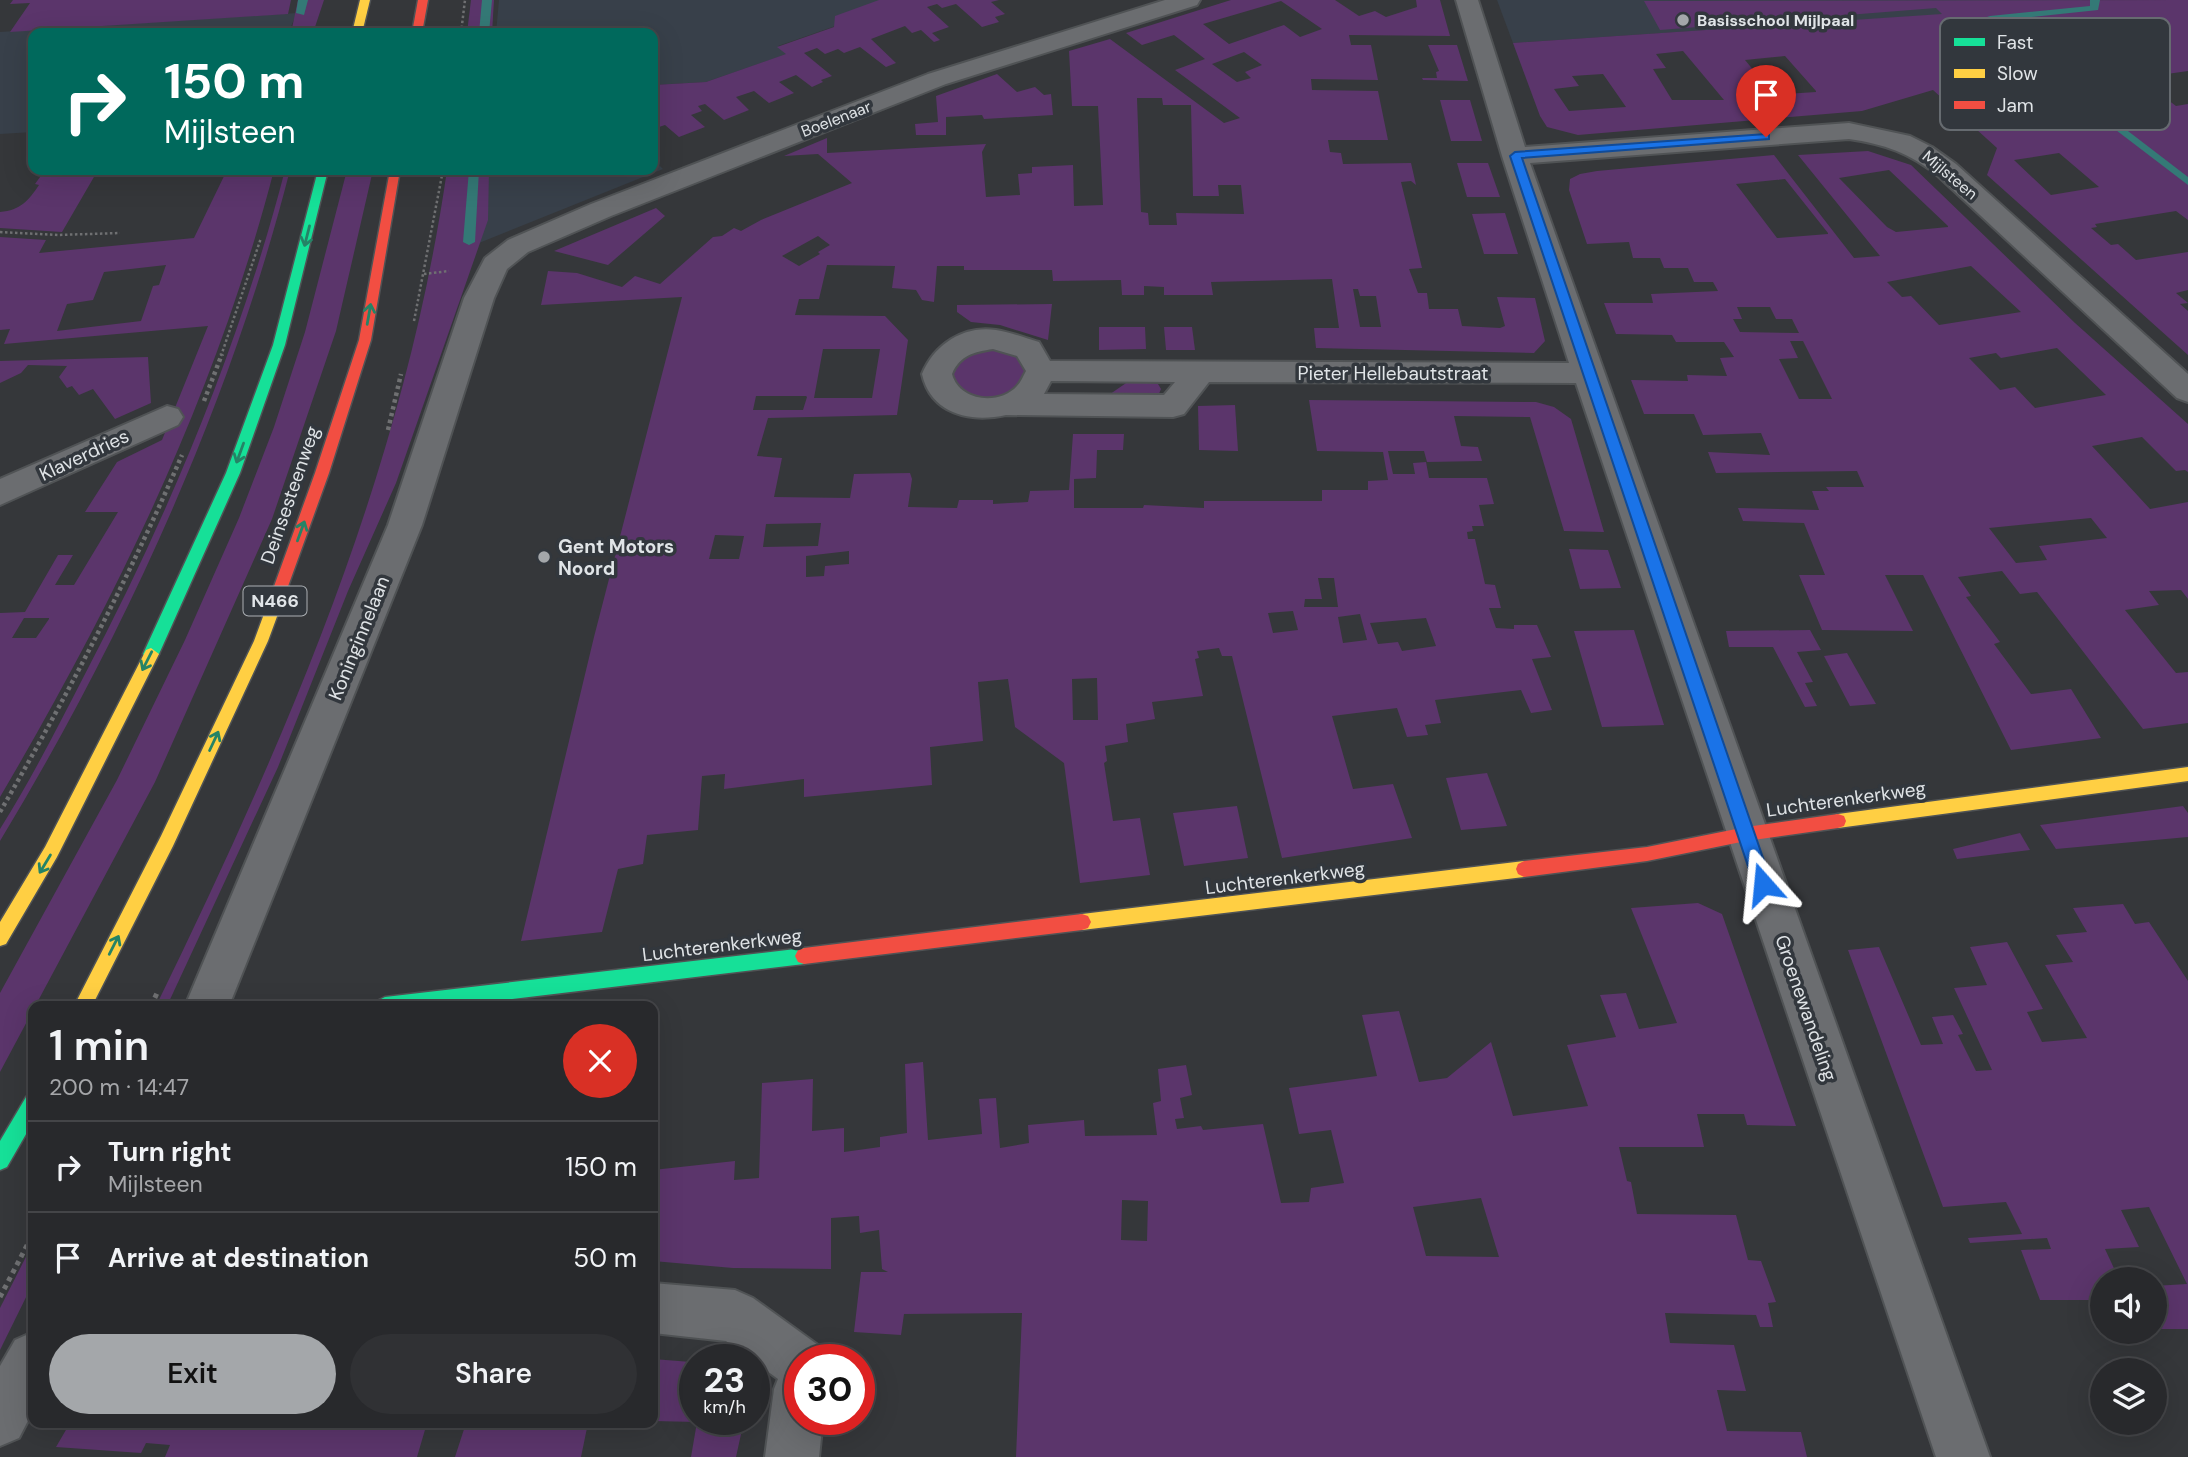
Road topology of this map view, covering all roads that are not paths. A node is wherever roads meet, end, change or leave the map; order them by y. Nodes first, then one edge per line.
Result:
1 (365, 0) edge
2 (422, 0) edge
3 (1189, 0) edge
4 (1467, 0) edge
5 (358, 28) edge
6 (418, 28) edge
7 (1515, 156) junction
8 (322, 175) edge
9 (394, 175) edge
10 (495, 264) joint
11 (1041, 372) junction
12 (1199, 373) junction
13 (1588, 373) junction
14 (2188, 391) edge
15 (1007, 405) junction
16 (167, 416) dead end
17 (0, 493) edge
18 (2188, 774) edge
19 (1746, 834) junction
20 (0, 938) edge
21 (86, 1001) edge
22 (209, 1001) edge
23 (427, 1001) edge
24 (28, 1112) edge
25 (0, 1160) edge
26 (658, 1308) edge
27 (784, 1351) edge
28 (28, 1367) edge
29 (0, 1419) edge
30 (795, 1435) edge
31 (792, 1457) edge
32 (1963, 1457) edge

1 - 5 main road
2 - 6 main road
3 - 10 street, Boelenaar
4 - 7 street, Groenewandeling
7 - 13 street, Groenewandeling
7 - 14 street, Mijlsteen
8 -> 20 main road
21 -> 9 main road, Deinsesteenweg / N466
10 - 22 street, Koninginnelaan
11 - 12 street, Pieter Hellebautstraat
11 - 15 street
11 - 15 street
12 - 13 street, Pieter Hellebautstraat
12 - 15 street
13 - 19 street, Groenewandeling
16 - 17 street, Klaverdries
18 - 19 main road, Luchterenkerkweg
19 - 23 main road, Luchterenkerkweg
19 - 32 street, Groenewandeling
24 - 25 main road
26 - 27 street
28 - 29 street
30 - 31 street

